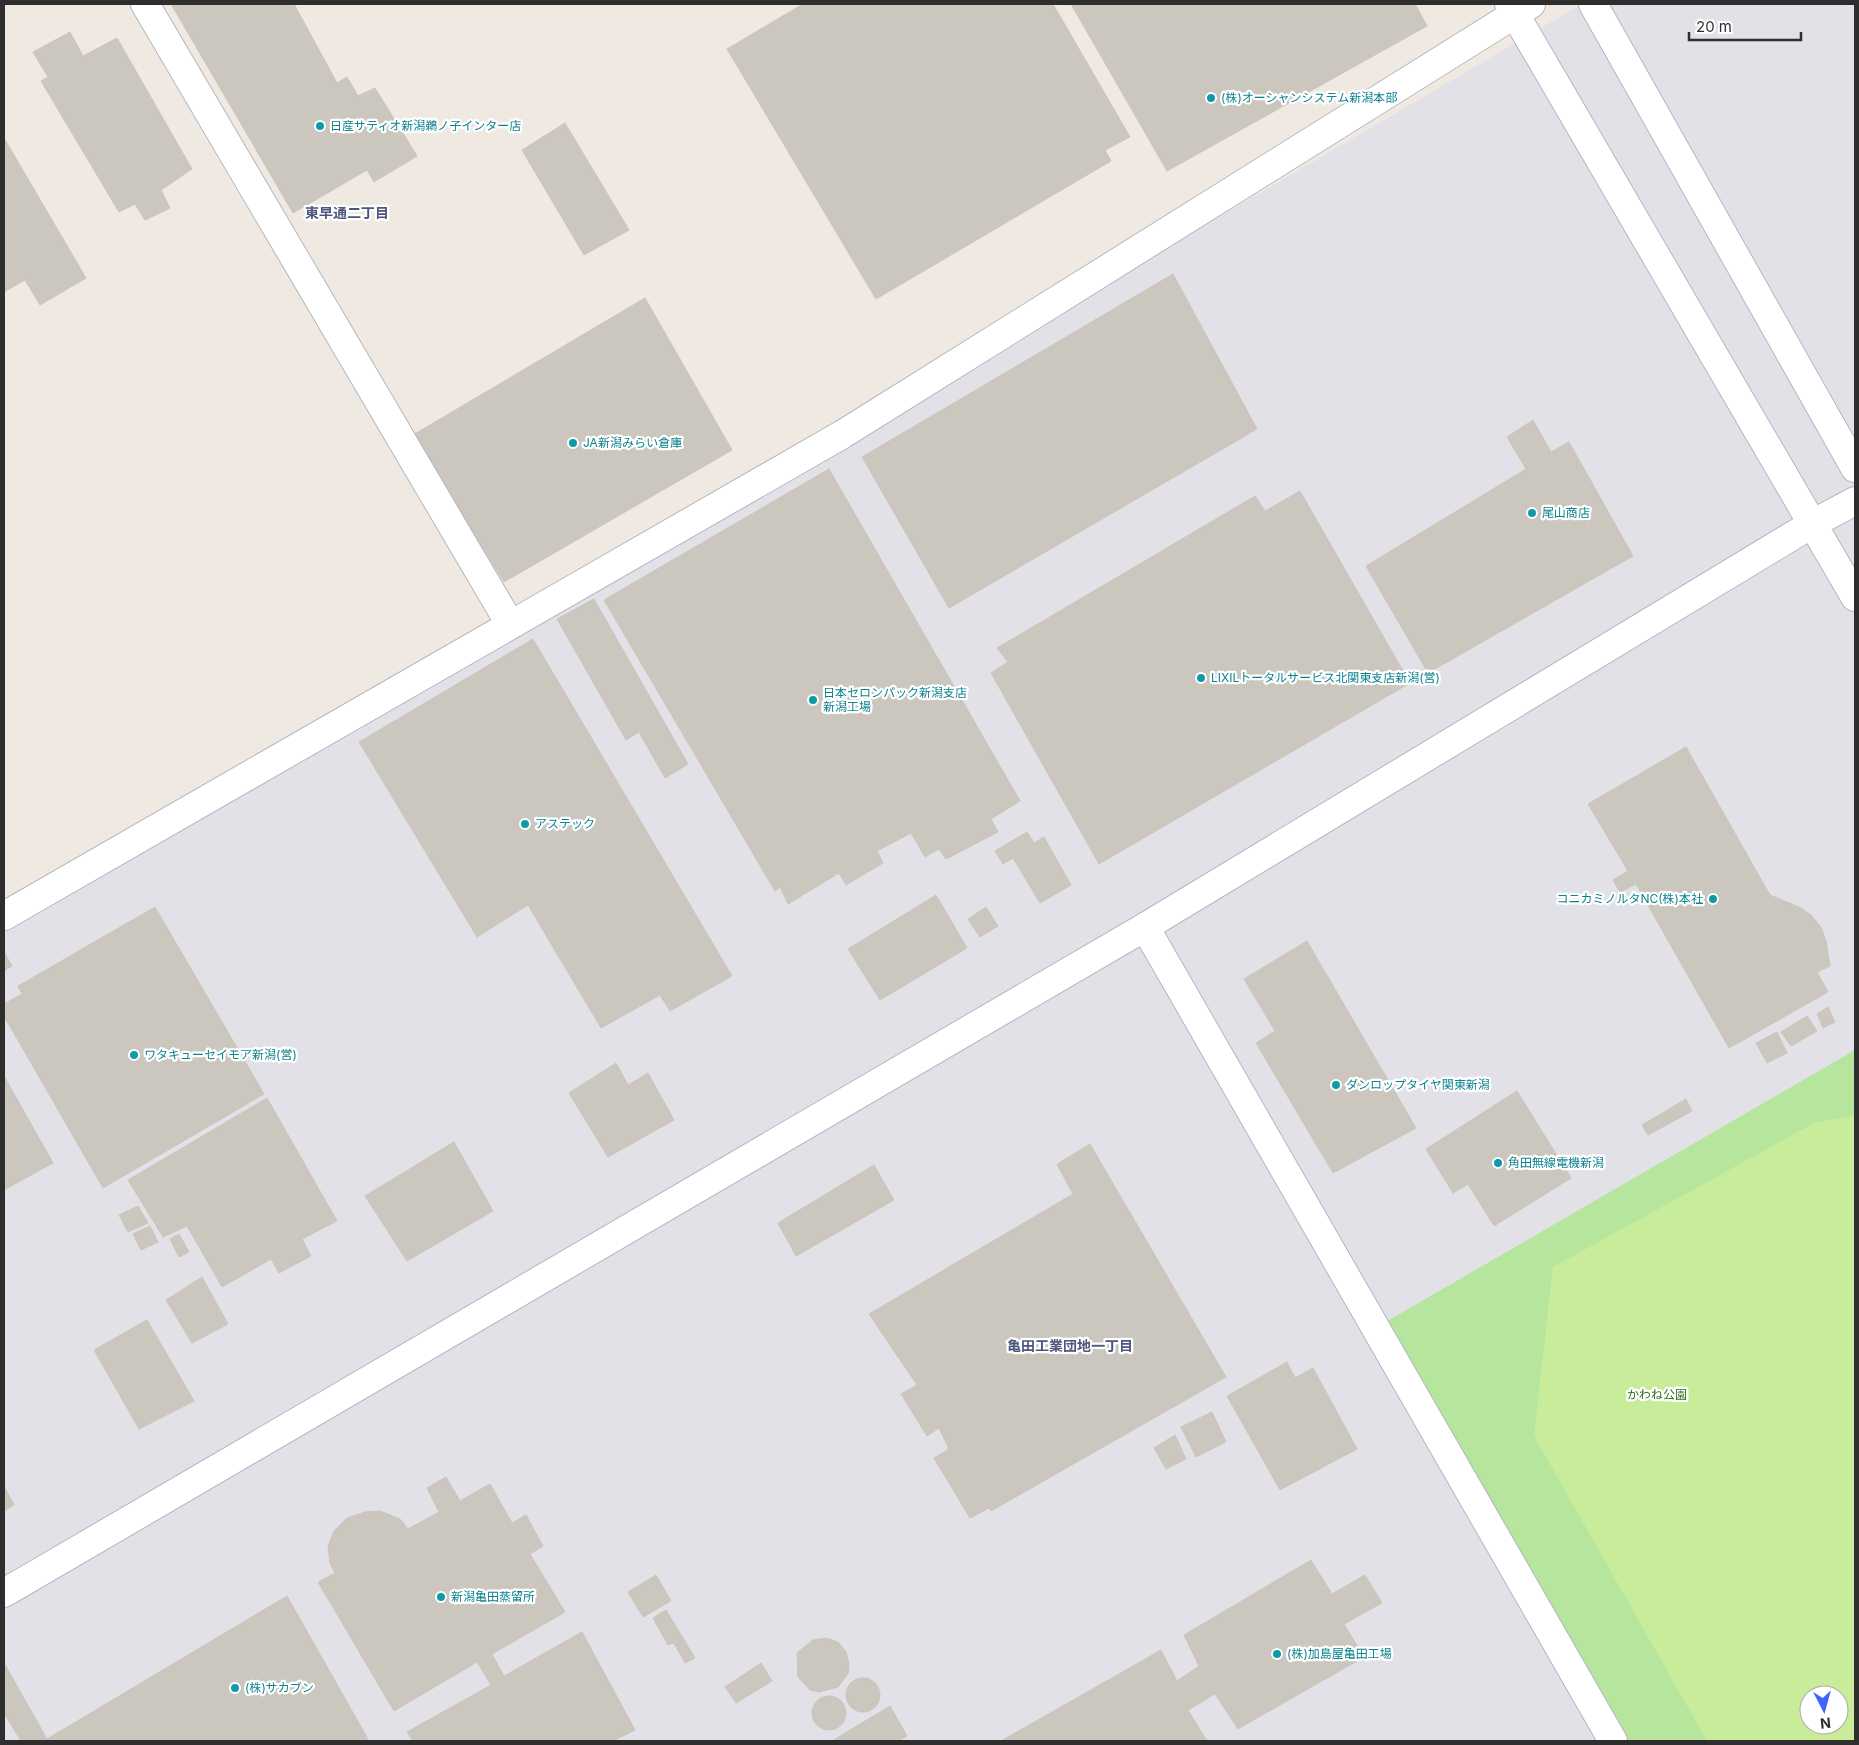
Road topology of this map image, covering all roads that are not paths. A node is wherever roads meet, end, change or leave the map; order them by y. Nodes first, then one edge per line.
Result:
1 (145, 4) edge
2 (1593, 4) edge
3 (1518, 7) edge
4 (1855, 468) edge
5 (1855, 501) edge
6 (1812, 524) junction
7 (1855, 597) edge
8 (510, 624) junction
9 (4, 916) edge
10 (1145, 927) junction
11 (4, 1593) edge
12 (1613, 1741) edge

1 - 8 street
2 - 4 street
3 - 6 street
3 - 8 street
5 - 6 street
6 - 7 street
6 - 10 street
8 - 9 street
10 - 11 street
10 - 12 street

